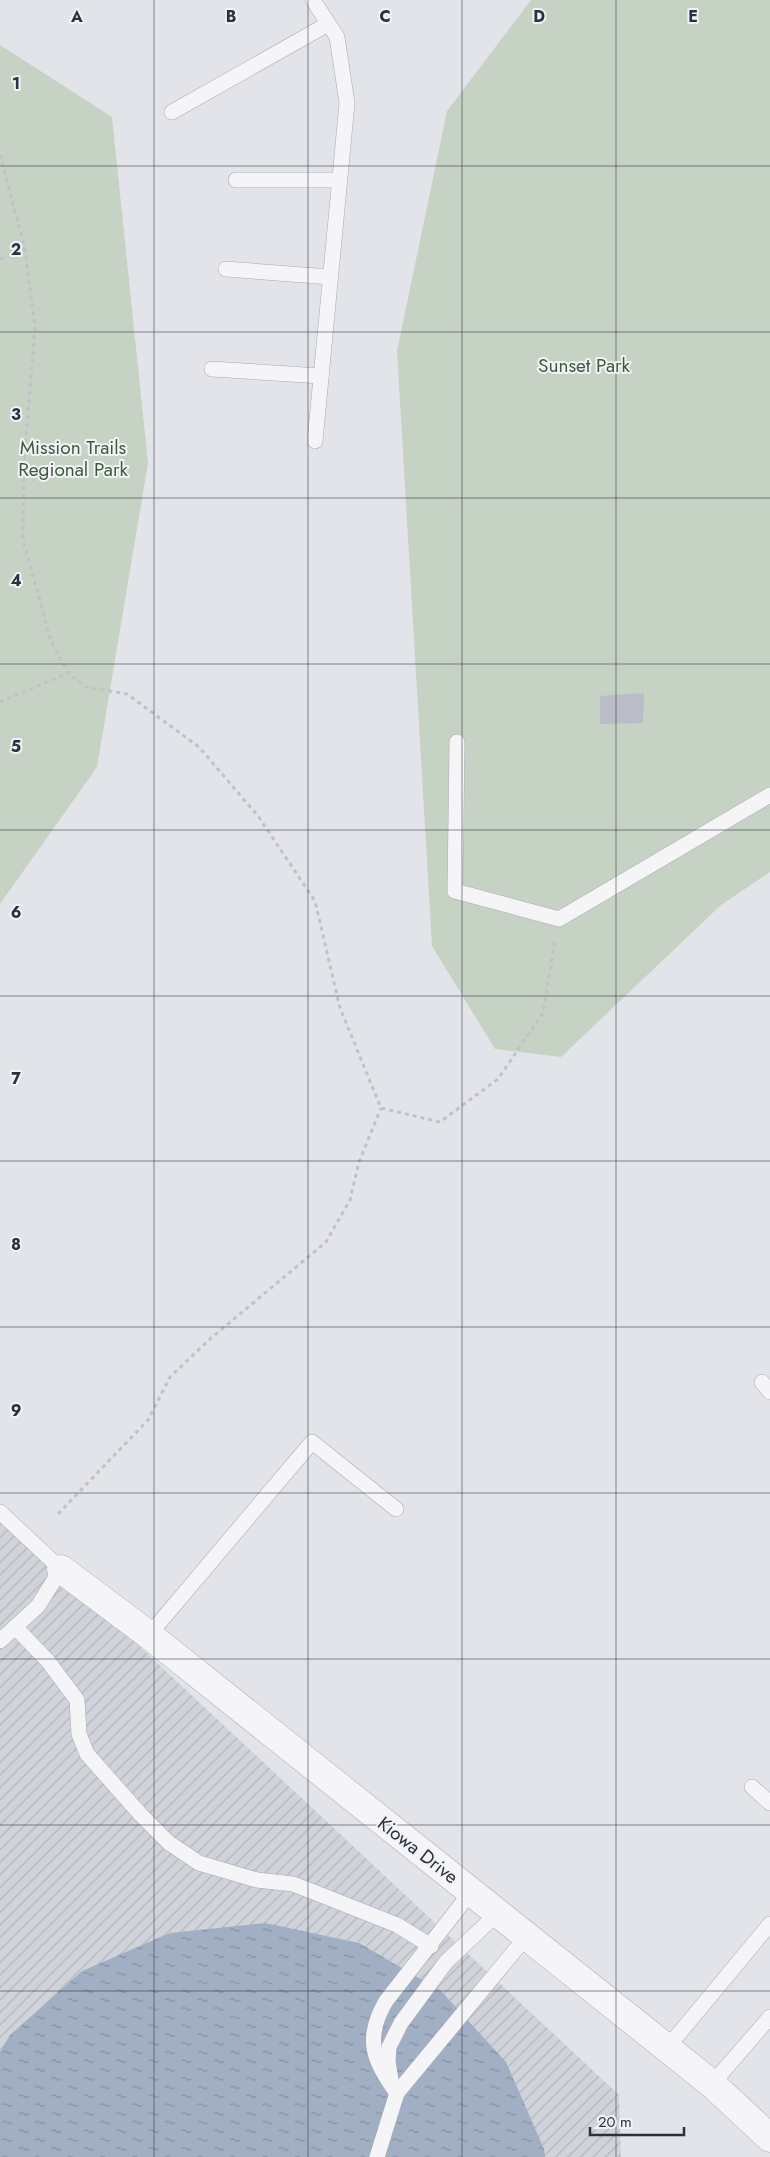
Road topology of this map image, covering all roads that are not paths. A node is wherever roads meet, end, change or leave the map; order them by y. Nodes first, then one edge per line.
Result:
1 (313, 0) edge
2 (328, 24) junction
3 (172, 112) dead end
4 (236, 180) dead end
5 (339, 180) junction
6 (226, 269) dead end
7 (330, 276) junction
8 (212, 369) dead end
9 (321, 376) junction
10 (314, 441) dead end
11 (457, 742) dead end
12 (770, 794) edge
13 (396, 1509) dead end
14 (2, 1516) edge
15 (61, 1569) junction
16 (15, 1627) junction
17 (149, 1635) junction
18 (0, 1641) edge
19 (752, 1787) dead end
20 (770, 1803) edge
21 (471, 1892) junction
22 (498, 1913) junction
23 (770, 1924) edge
24 (526, 1937) junction
25 (430, 1946) junction
26 (770, 2017) edge
27 (667, 2048) junction
28 (712, 2084) junction
29 (397, 2093) junction
30 (770, 2138) edge
31 (377, 2157) edge

1 - 2 lane
2 - 3 lane
2 - 5 lane
4 - 5 lane
5 - 7 lane
6 - 7 lane
7 - 9 lane
8 - 9 lane
9 - 10 lane
11 - 12 lane
13 - 17 lane
14 - 15 lane
15 - 16 lane
15 - 17 street, Kiowa Drive
16 - 18 lane
16 - 25 lane
17 - 21 street, Kiowa Drive
19 - 20 lane
21 - 22 street, Kiowa Drive
21 - 25 lane
22 - 24 street, Kiowa Drive
22 - 29 lane
23 - 27 lane
24 - 27 street, Kiowa Drive
24 - 29 lane
25 - 29 lane
26 - 28 lane
27 - 28 street, Kiowa Drive
28 - 30 street, Kiowa Drive
29 - 31 lane

